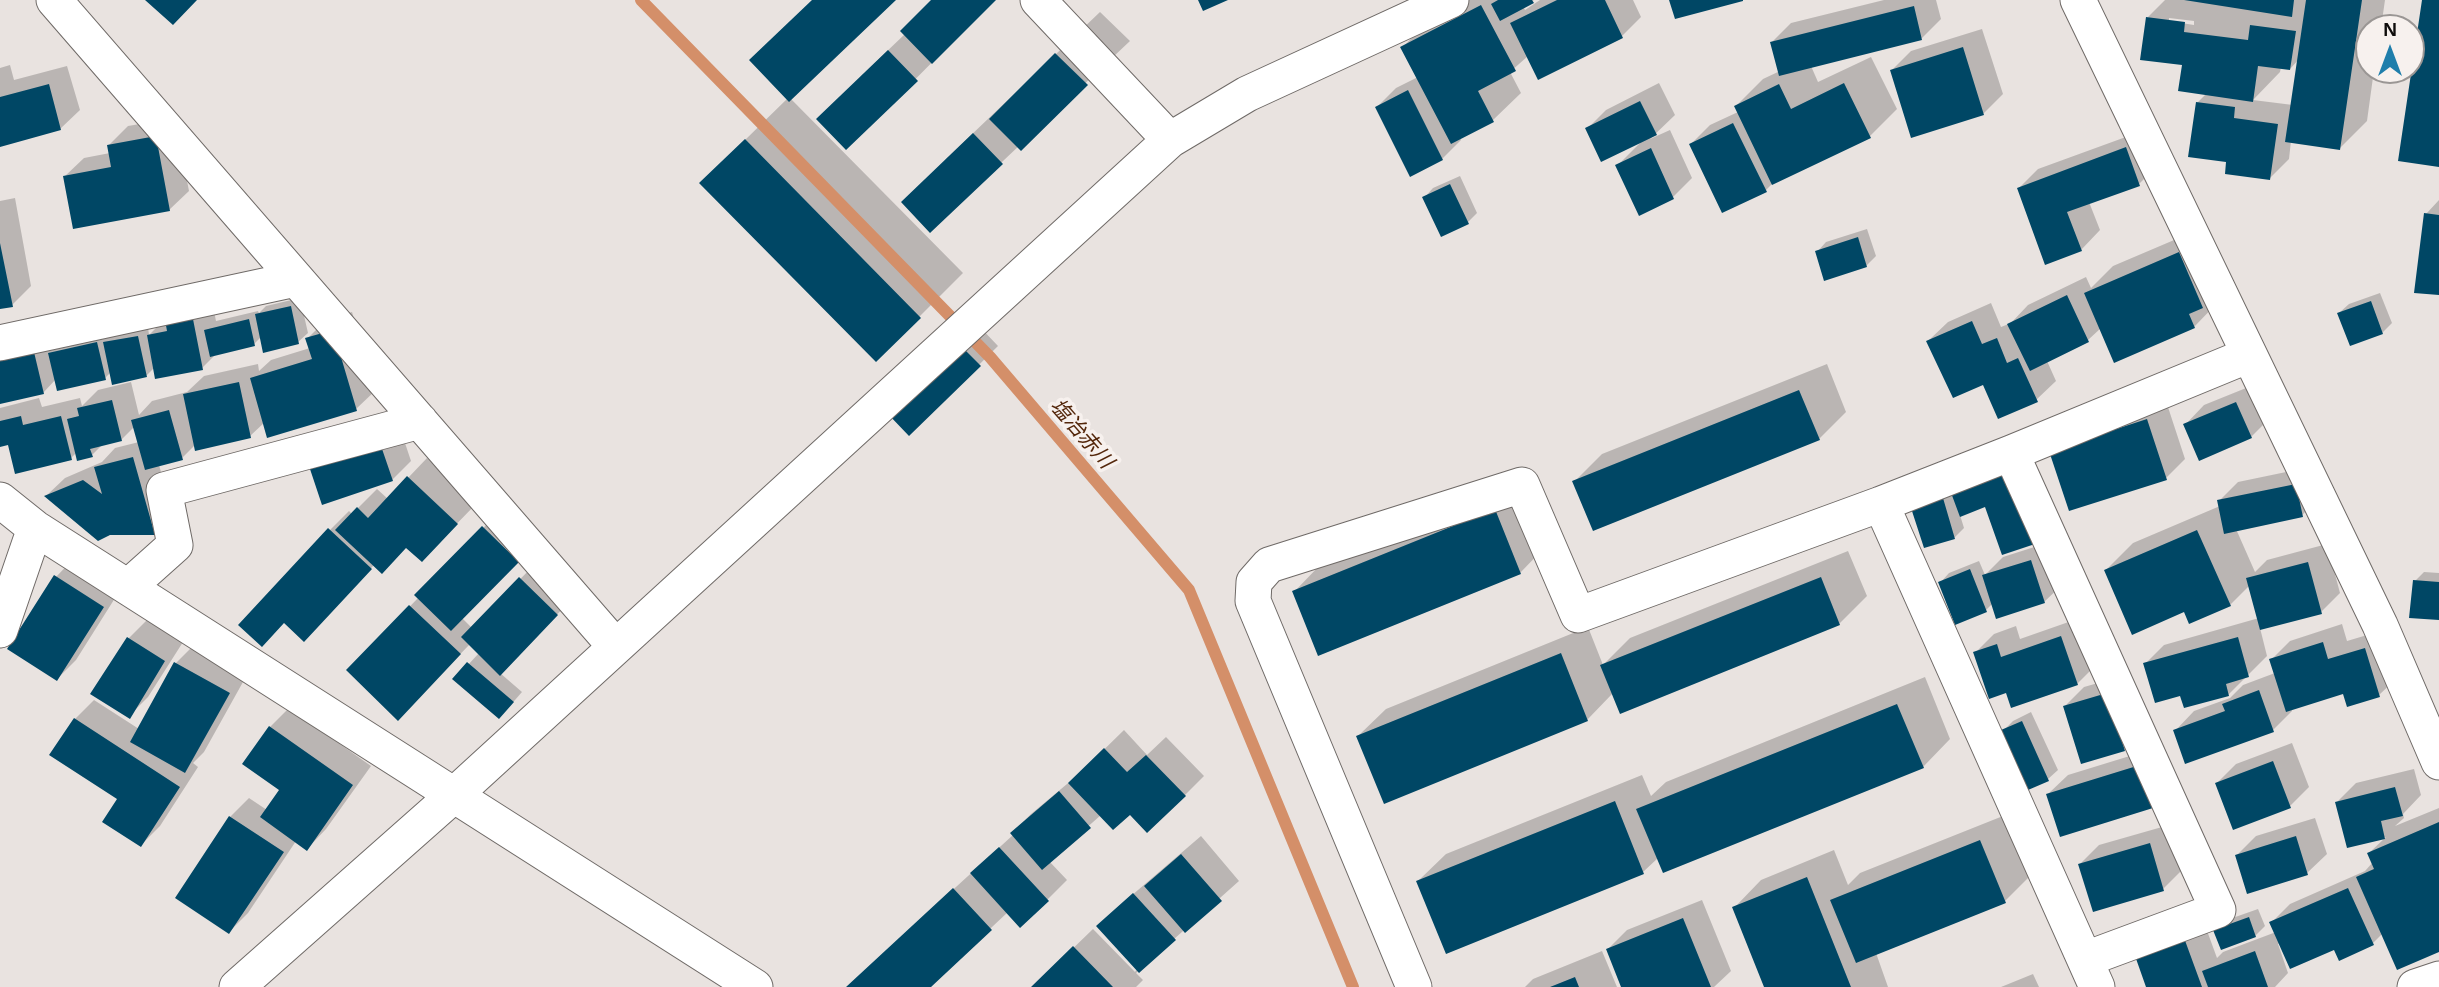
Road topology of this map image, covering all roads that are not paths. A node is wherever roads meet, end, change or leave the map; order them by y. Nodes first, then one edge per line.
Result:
1 (54, 0) edge
2 (1038, 0) edge
3 (1451, 0) edge
4 (2078, 0) edge
5 (1170, 140) junction
6 (296, 279) junction
7 (0, 343) edge
8 (2249, 355) junction
9 (420, 421) junction
10 (2011, 453) junction
11 (0, 500) edge
12 (1881, 504) junction
13 (35, 528) junction
14 (128, 587) junction
15 (0, 630) edge
16 (615, 646) junction
17 (2439, 762) edge
18 (454, 795) junction
19 (2091, 973) edge
20 (2439, 979) edge
21 (237, 987) edge
22 (755, 987) edge
23 (1414, 987) edge
24 (2415, 987) edge

1 - 6 street
2 - 5 street
3 - 5 street
4 - 8 street
5 - 16 street
6 - 7 street
6 - 9 street
8 - 10 street
8 - 17 street
9 - 14 street
9 - 16 street
10 - 12 street
10 - 19 street
11 - 13 street
12 - 19 street
12 - 23 street
13 - 14 street
13 - 15 street
14 - 18 street
16 - 18 street
18 - 21 street
18 - 22 street
20 - 24 street

